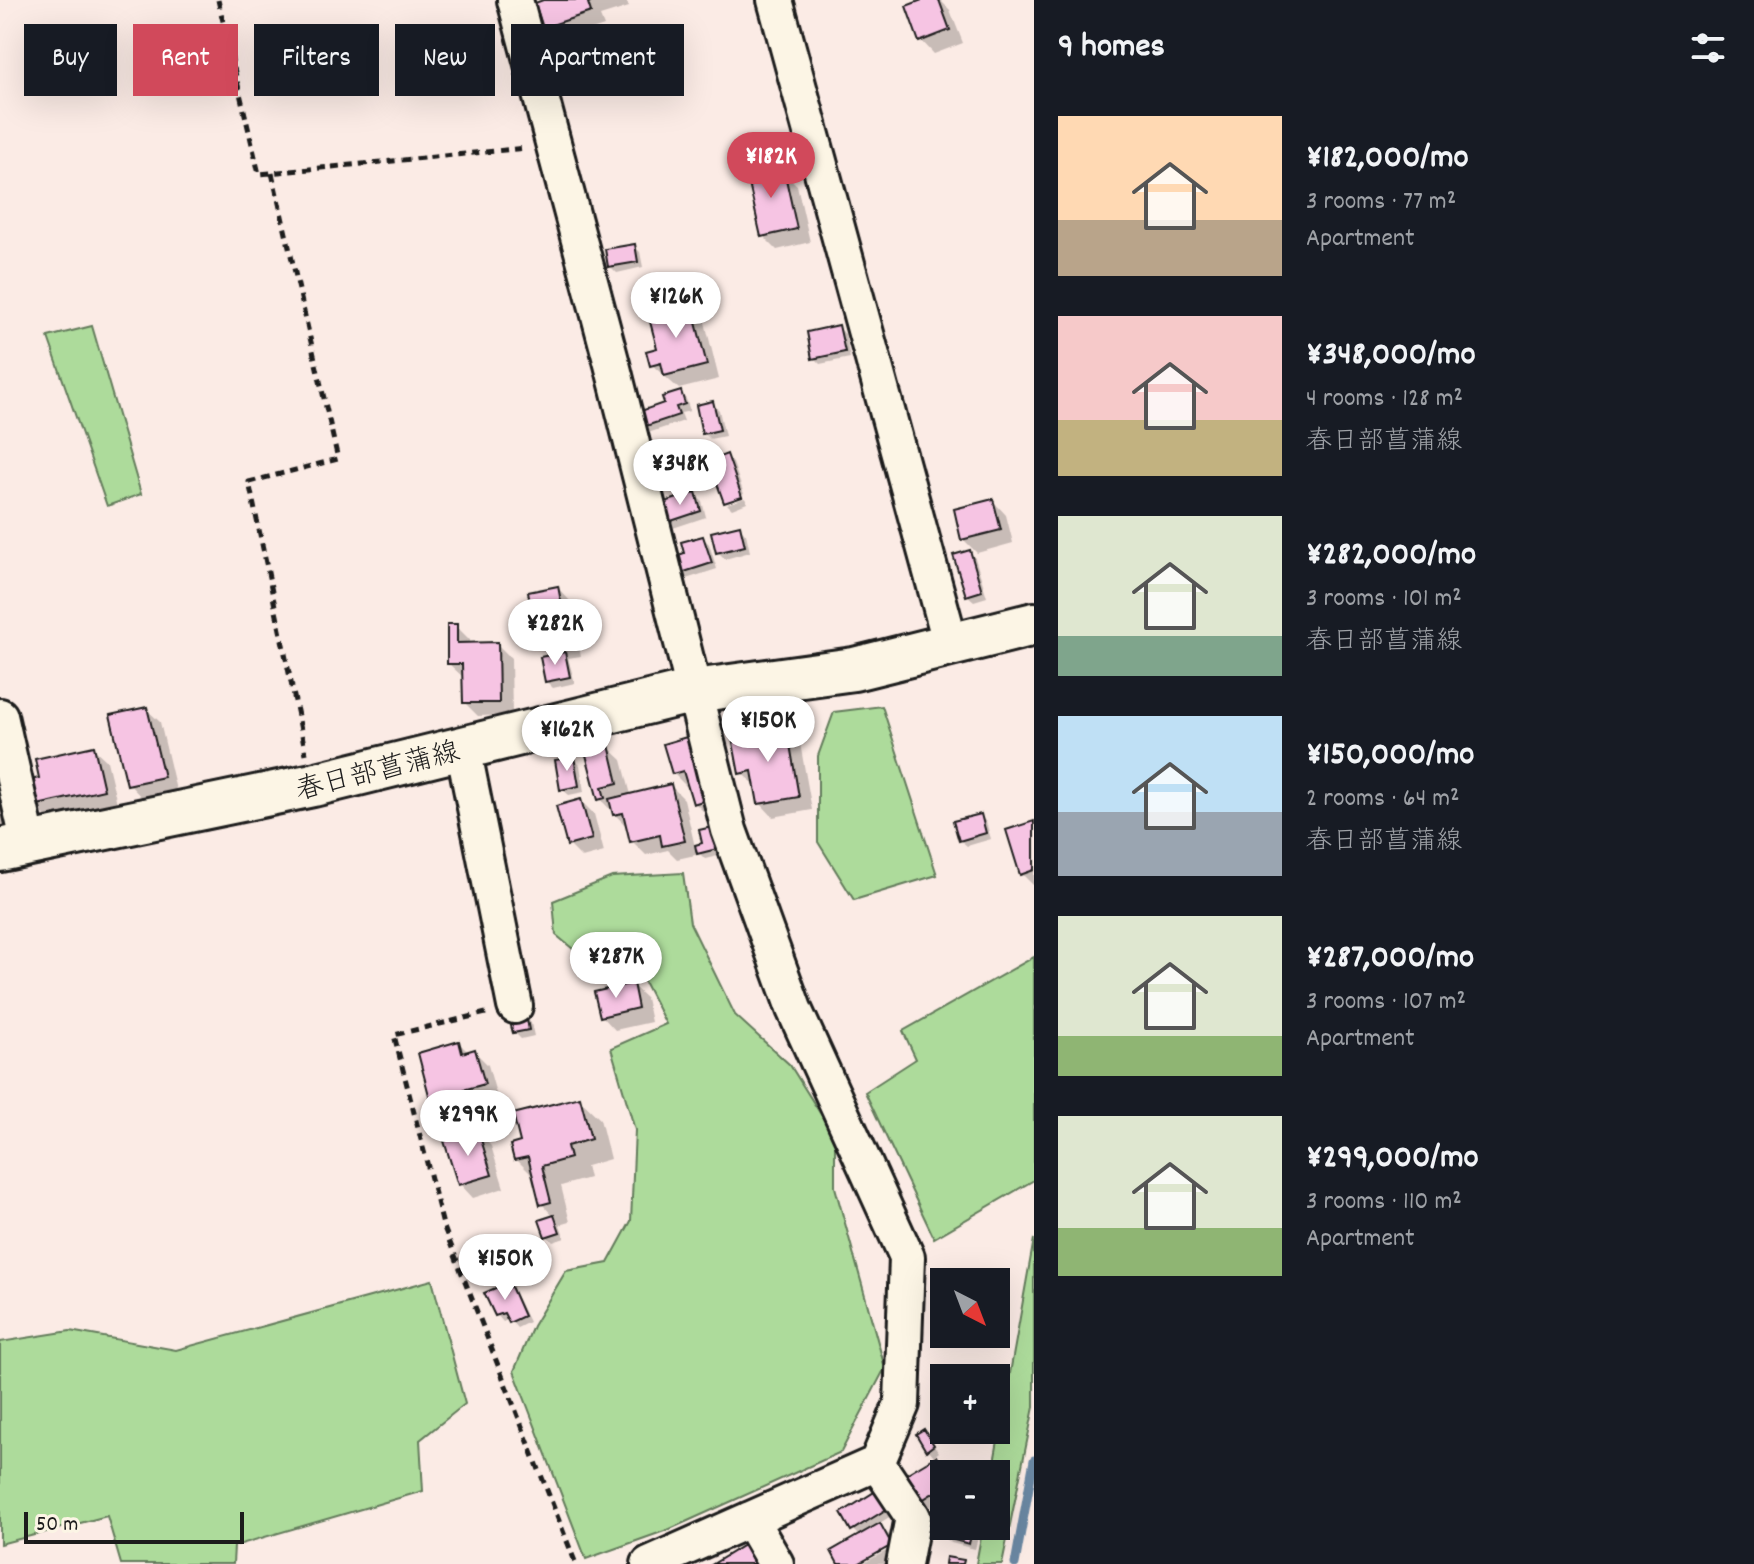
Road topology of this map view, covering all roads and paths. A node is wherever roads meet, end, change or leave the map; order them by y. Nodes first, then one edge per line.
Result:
1 (218, 0) edge
2 (515, 0) edge
3 (775, 0) edge
4 (554, 145) junction
5 (272, 173) junction
6 (1034, 624) edge
7 (951, 645) junction
8 (694, 691) junction
9 (0, 716) edge
10 (463, 748) junction
11 (313, 785) junction
12 (14, 848) edge
13 (515, 1006) joint
14 (877, 1463) junction
15 (750, 1519) junction
16 (576, 1564) edge
17 (649, 1564) edge
18 (776, 1564) edge
19 (904, 1564) edge

1 - 5 path
2 - 4 street
3 - 7 street
4 - 5 path
4 - 8 street
5 - 11 path
6 - 7 main road, 春日部菖蒲線
7 - 8 main road, 春日部菖蒲線
8 - 10 main road, 春日部菖蒲線
8 - 14 street
9 - 12 street
10 - 11 main road, 春日部菖蒲線
10 - 13 street
11 - 12 main road, 春日部菖蒲線
13 - 16 path
14 - 15 street
14 - 19 street
15 - 17 street
15 - 18 street

